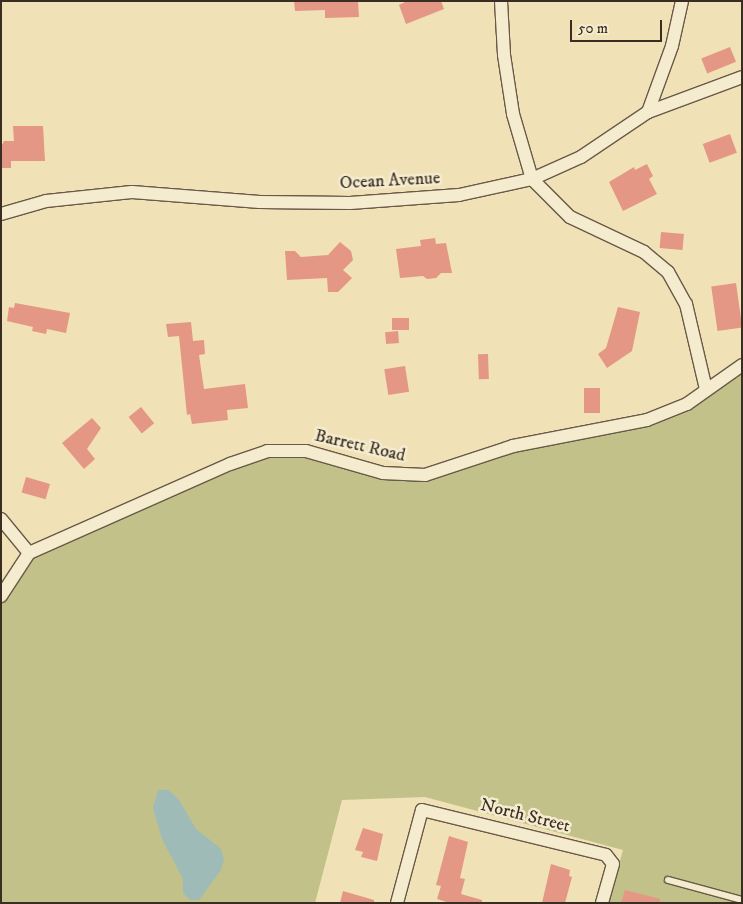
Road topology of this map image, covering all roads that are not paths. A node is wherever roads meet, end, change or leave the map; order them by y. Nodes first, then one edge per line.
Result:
1 (501, 1) edge
2 (682, 1) edge
3 (742, 77) edge
4 (648, 112) junction
5 (532, 179) junction
6 (1, 214) edge
7 (742, 365) edge
8 (706, 389) junction
9 (1, 519) edge
10 (29, 553) junction
11 (1, 596) edge
12 (668, 880) dead end
13 (742, 900) edge
14 (397, 903) edge
15 (602, 903) edge

1 - 5 street
2 - 4 street
3 - 4 street, Ocean Avenue
4 - 5 street, Ocean Avenue
5 - 6 street, Ocean Avenue
5 - 8 street
7 - 8 street, Barrett Road
8 - 10 street, Barrett Road
9 - 10 street
10 - 11 street
12 - 13 lane
14 - 15 street, North Street

